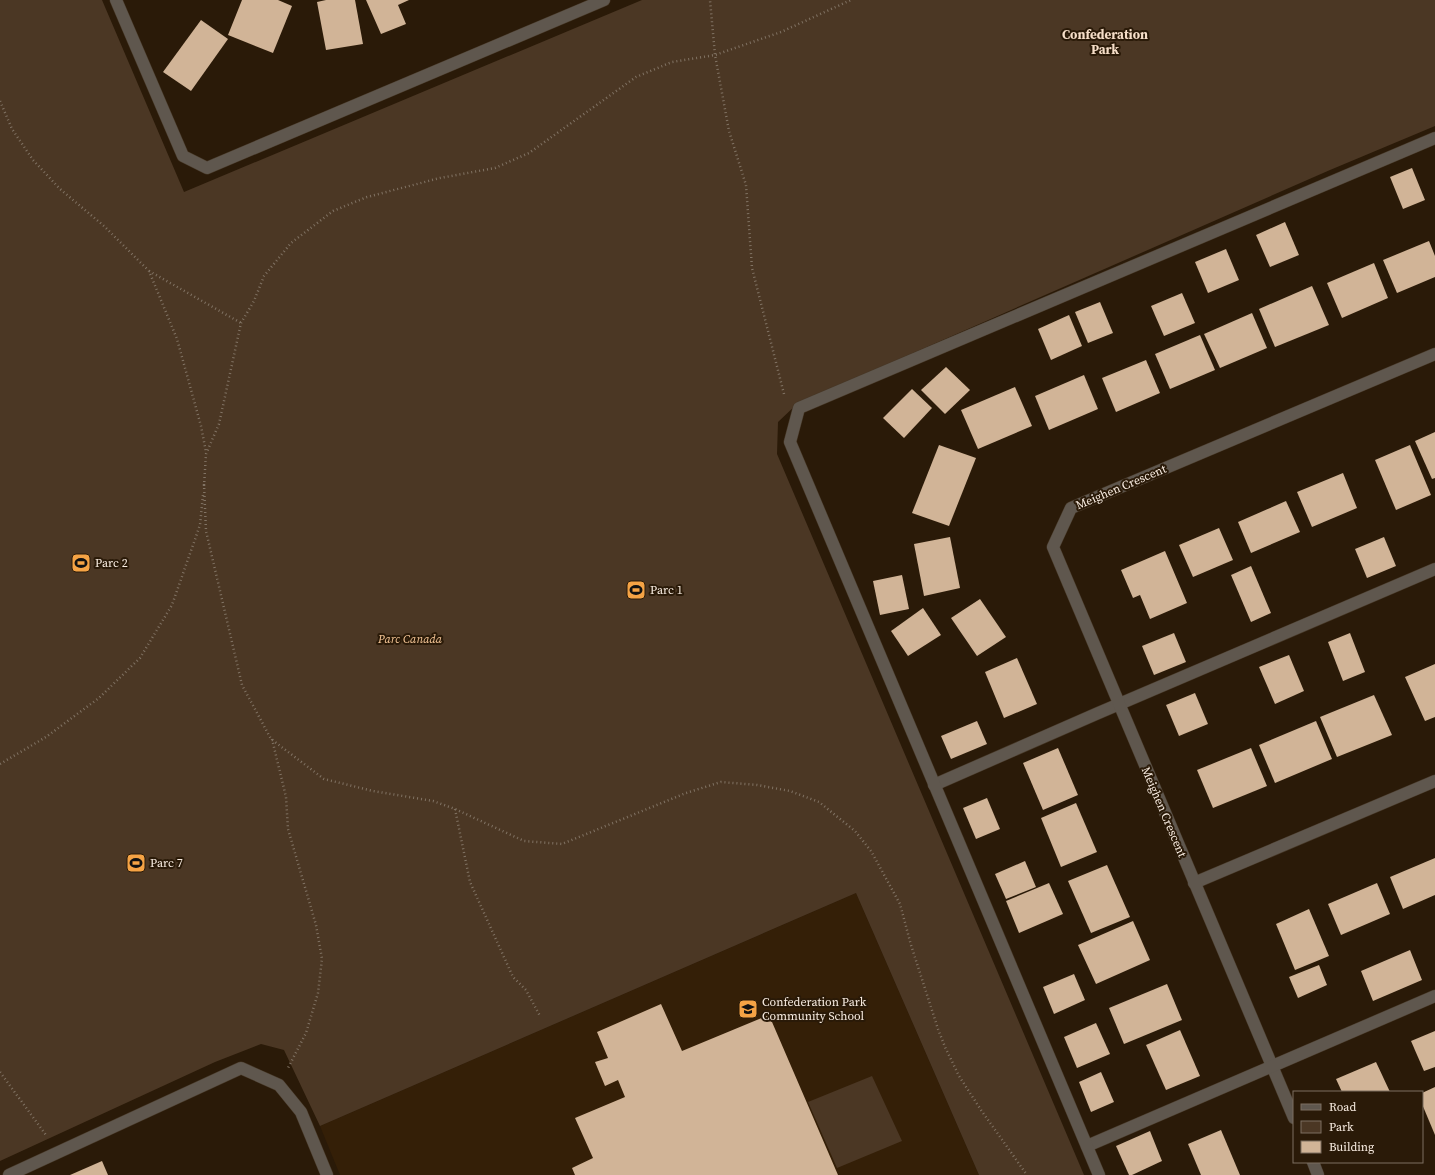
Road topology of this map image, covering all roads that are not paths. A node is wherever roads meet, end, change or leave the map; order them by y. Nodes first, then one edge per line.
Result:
1 (116, 0) edge
2 (604, 0) edge
3 (1435, 138) edge
4 (1435, 354) edge
5 (1435, 569) edge
6 (1118, 704) junction
7 (1435, 781) edge
8 (934, 785) junction
9 (1194, 883) junction
10 (1435, 996) edge
11 (1272, 1066) junction
12 (1293, 1116) edge
13 (1087, 1146) junction
14 (1313, 1163) edge
15 (9, 1175) edge
16 (328, 1175) edge
17 (1100, 1175) edge
18 (1318, 1175) edge

1 - 2 street
3 - 8 street
4 - 6 street, Meighen Crescent
5 - 6 street
6 - 8 street
6 - 9 street, Meighen Crescent
7 - 9 street
8 - 13 street
9 - 11 street, Meighen Crescent
10 - 11 street
11 - 12 street, Meighen Crescent
11 - 13 street
13 - 17 street
14 - 18 street
15 - 16 street

